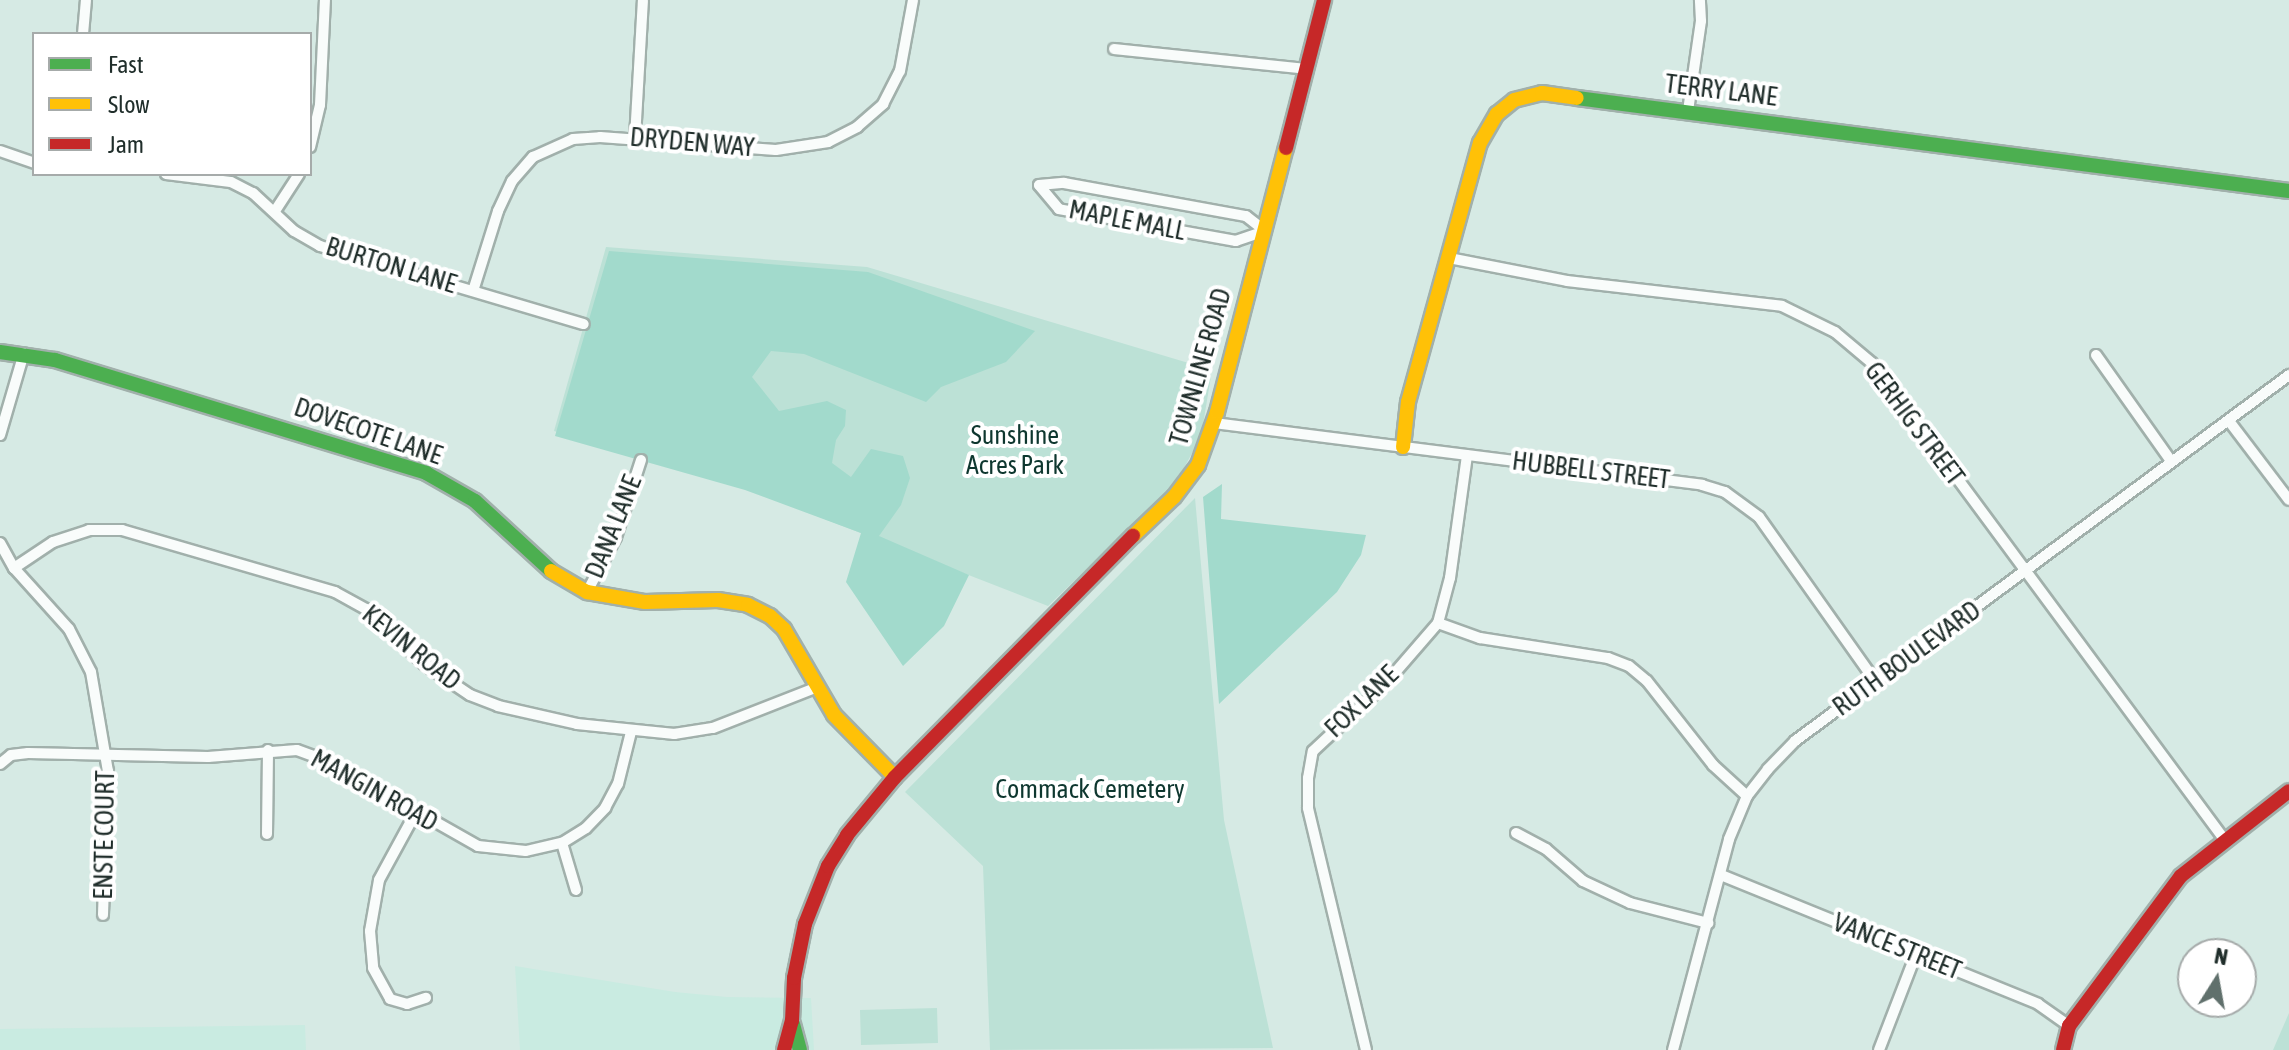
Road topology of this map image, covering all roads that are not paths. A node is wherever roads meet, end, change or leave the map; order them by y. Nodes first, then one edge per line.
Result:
1 (86, 0) edge
2 (325, 0) edge
3 (643, 0) edge
4 (913, 0) edge
5 (1324, 0) edge
6 (1700, 0) edge
7 (83, 32) edge
8 (1114, 49) dead end
9 (1306, 69) junction
10 (1688, 111) junction
11 (635, 138) junction
12 (312, 139) edge
13 (0, 151) edge
14 (32, 162) edge
15 (182, 176) edge
16 (298, 176) edge
17 (2289, 191) edge
18 (275, 211) junction
19 (1265, 231) junction
20 (1449, 258) junction
21 (473, 291) junction
22 (584, 324) dead end
23 (0, 352) edge
24 (24, 353) junction
25 (2096, 355) dead end
26 (2289, 375) edge
27 (2229, 421) junction
28 (1214, 423) junction
29 (0, 435) edge
30 (1403, 447) junction
31 (1467, 455) junction
32 (641, 460) dead end
33 (2171, 461) junction
34 (2289, 500) edge
35 (0, 543) edge
36 (14, 568) junction
37 (2024, 574) junction
38 (587, 592) junction
39 (1438, 623) junction
40 (1876, 682) junction
41 (815, 688) junction
42 (631, 732) junction
43 (268, 750) junction
44 (106, 754) junction
45 (0, 764) edge
46 (895, 777) junction
47 (2289, 791) edge
48 (1747, 796) junction
49 (416, 812) junction
50 (1516, 833) dead end
51 (267, 834) dead end
52 (2224, 839) junction
53 (562, 843) junction
54 (1721, 875) junction
55 (576, 890) dead end
56 (103, 915) dead end
57 (1708, 923) junction
58 (1916, 954) junction
59 (426, 998) dead end
60 (792, 1021) junction
61 (2069, 1026) junction
62 (784, 1050) edge
63 (800, 1050) edge
64 (1366, 1050) edge
65 (1673, 1050) edge
66 (1879, 1050) edge
67 (2063, 1050) edge

1 - 7 street
2 - 12 street
3 - 11 street
4 - 11 street, DRYDEN WAY
5 - 9 street, TOWNLINE ROAD
6 - 10 street
8 - 9 street
9 - 19 street, TOWNLINE ROAD
10 - 17 street, TERRY LANE
10 - 20 street, TERRY LANE
11 - 21 street, DRYDEN WAY
13 - 14 street
15 - 18 street, BURTON LANE
16 - 18 street
18 - 21 street, BURTON LANE
19 - 19 street, MAPLE MALL
19 - 28 street, TOWNLINE ROAD
20 - 30 street, TERRY LANE
20 - 37 street, GERHIG STREET
21 - 22 street, BURTON LANE
23 - 24 street, DOVECOTE LANE
24 - 29 street
24 - 38 street, DOVECOTE LANE
25 - 33 street
26 - 27 street, RUTH BOULEVARD
27 - 33 street, RUTH BOULEVARD
27 - 34 street
28 - 30 street, HUBBELL STREET
28 - 46 street, TOWNLINE ROAD
30 - 31 street, HUBBELL STREET
31 - 39 street, FOX LANE
31 - 40 street, HUBBELL STREET
32 - 38 street, DANA LANE
33 - 37 street, RUTH BOULEVARD
35 - 36 street, ENSTE COURT
36 - 42 street, KEVIN ROAD
36 - 44 street, ENSTE COURT
37 - 40 street, RUTH BOULEVARD
37 - 52 street, GERHIG STREET
38 - 41 street, DOVECOTE LANE
39 - 48 street
39 - 64 street, FOX LANE
40 - 48 street, RUTH BOULEVARD
41 - 42 street, KEVIN ROAD
41 - 46 street, DOVECOTE LANE
42 - 53 street, MANGIN ROAD
43 - 44 street, MANGIN ROAD
43 - 49 street, MANGIN ROAD
43 - 51 street
44 - 45 street, MANGIN ROAD
44 - 56 street, ENSTE COURT
46 - 60 street, TOWNLINE ROAD
47 - 52 street
48 - 54 street, RUTH BOULEVARD
49 - 53 street, MANGIN ROAD
49 - 59 street
50 - 57 street
52 - 61 street
53 - 55 street
54 - 57 street, RUTH BOULEVARD
54 - 58 street, VANCE STREET
57 - 65 street, RUTH BOULEVARD
58 - 61 street, VANCE STREET
58 - 66 street
60 - 62 street
60 - 63 street
61 - 67 street

